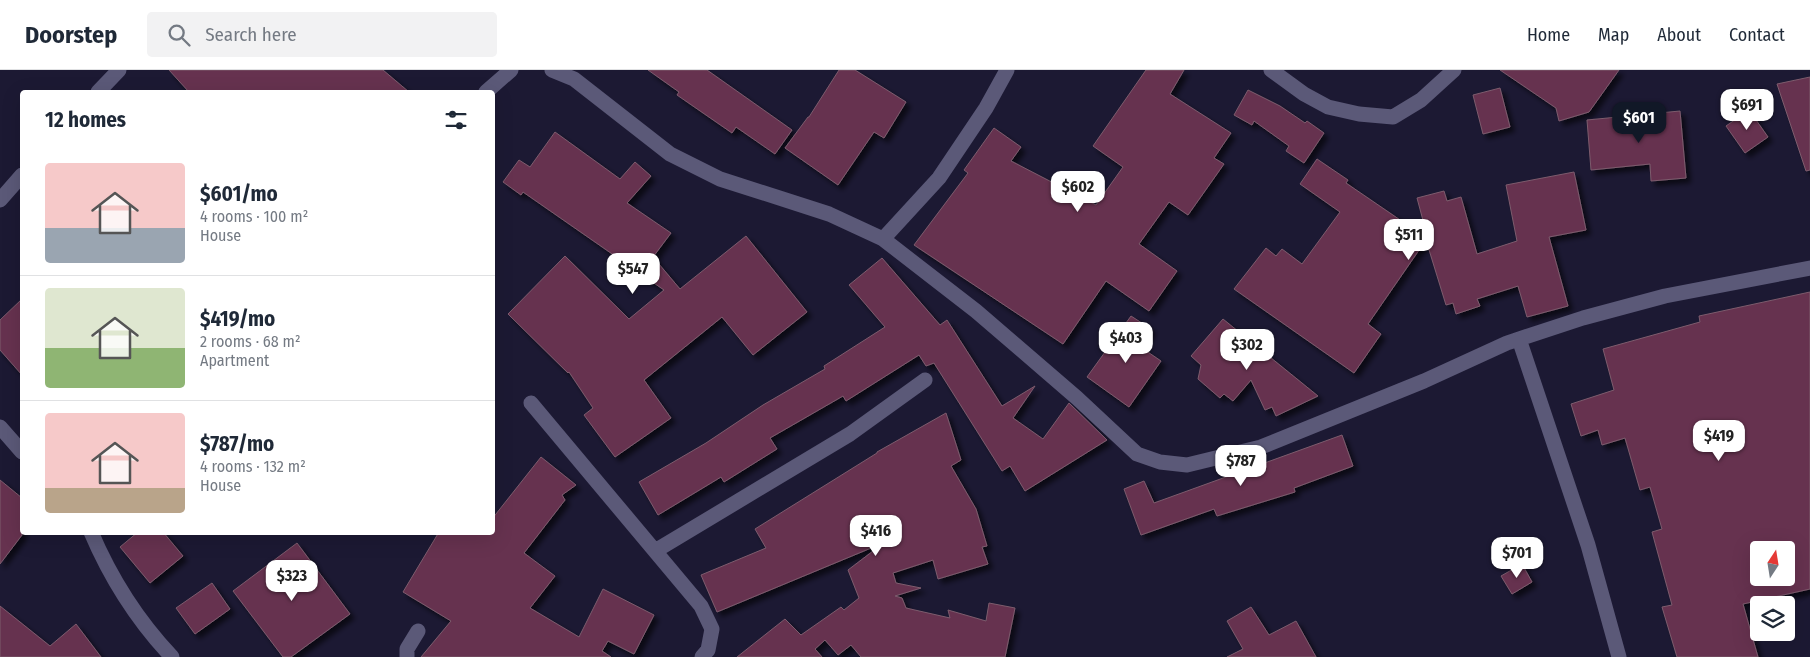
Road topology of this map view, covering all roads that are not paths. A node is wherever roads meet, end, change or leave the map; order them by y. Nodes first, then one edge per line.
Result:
1 (119, 70) edge
2 (511, 70) edge
3 (552, 70) edge
4 (1007, 70) edge
5 (1271, 70) edge
6 (1454, 70) edge
7 (100, 90) edge
8 (488, 90) edge
9 (20, 177) edge
10 (0, 200) edge
11 (883, 239) junction
12 (1810, 268) edge
13 (1519, 339) junction
14 (926, 380) dead end
15 (530, 403) dead end
16 (0, 427) edge
17 (20, 450) edge
18 (92, 535) edge
19 (655, 551) junction
20 (418, 631) dead end
21 (172, 657) edge
22 (407, 657) edge
23 (702, 657) edge
24 (1619, 657) edge

1 - 7 street
2 - 8 street
3 - 11 street
4 - 11 street
5 - 6 street
9 - 10 street
11 - 13 street
12 - 13 street
13 - 24 street
14 - 19 street
15 - 19 street
16 - 17 street
18 - 21 street
19 - 23 street
20 - 22 street

